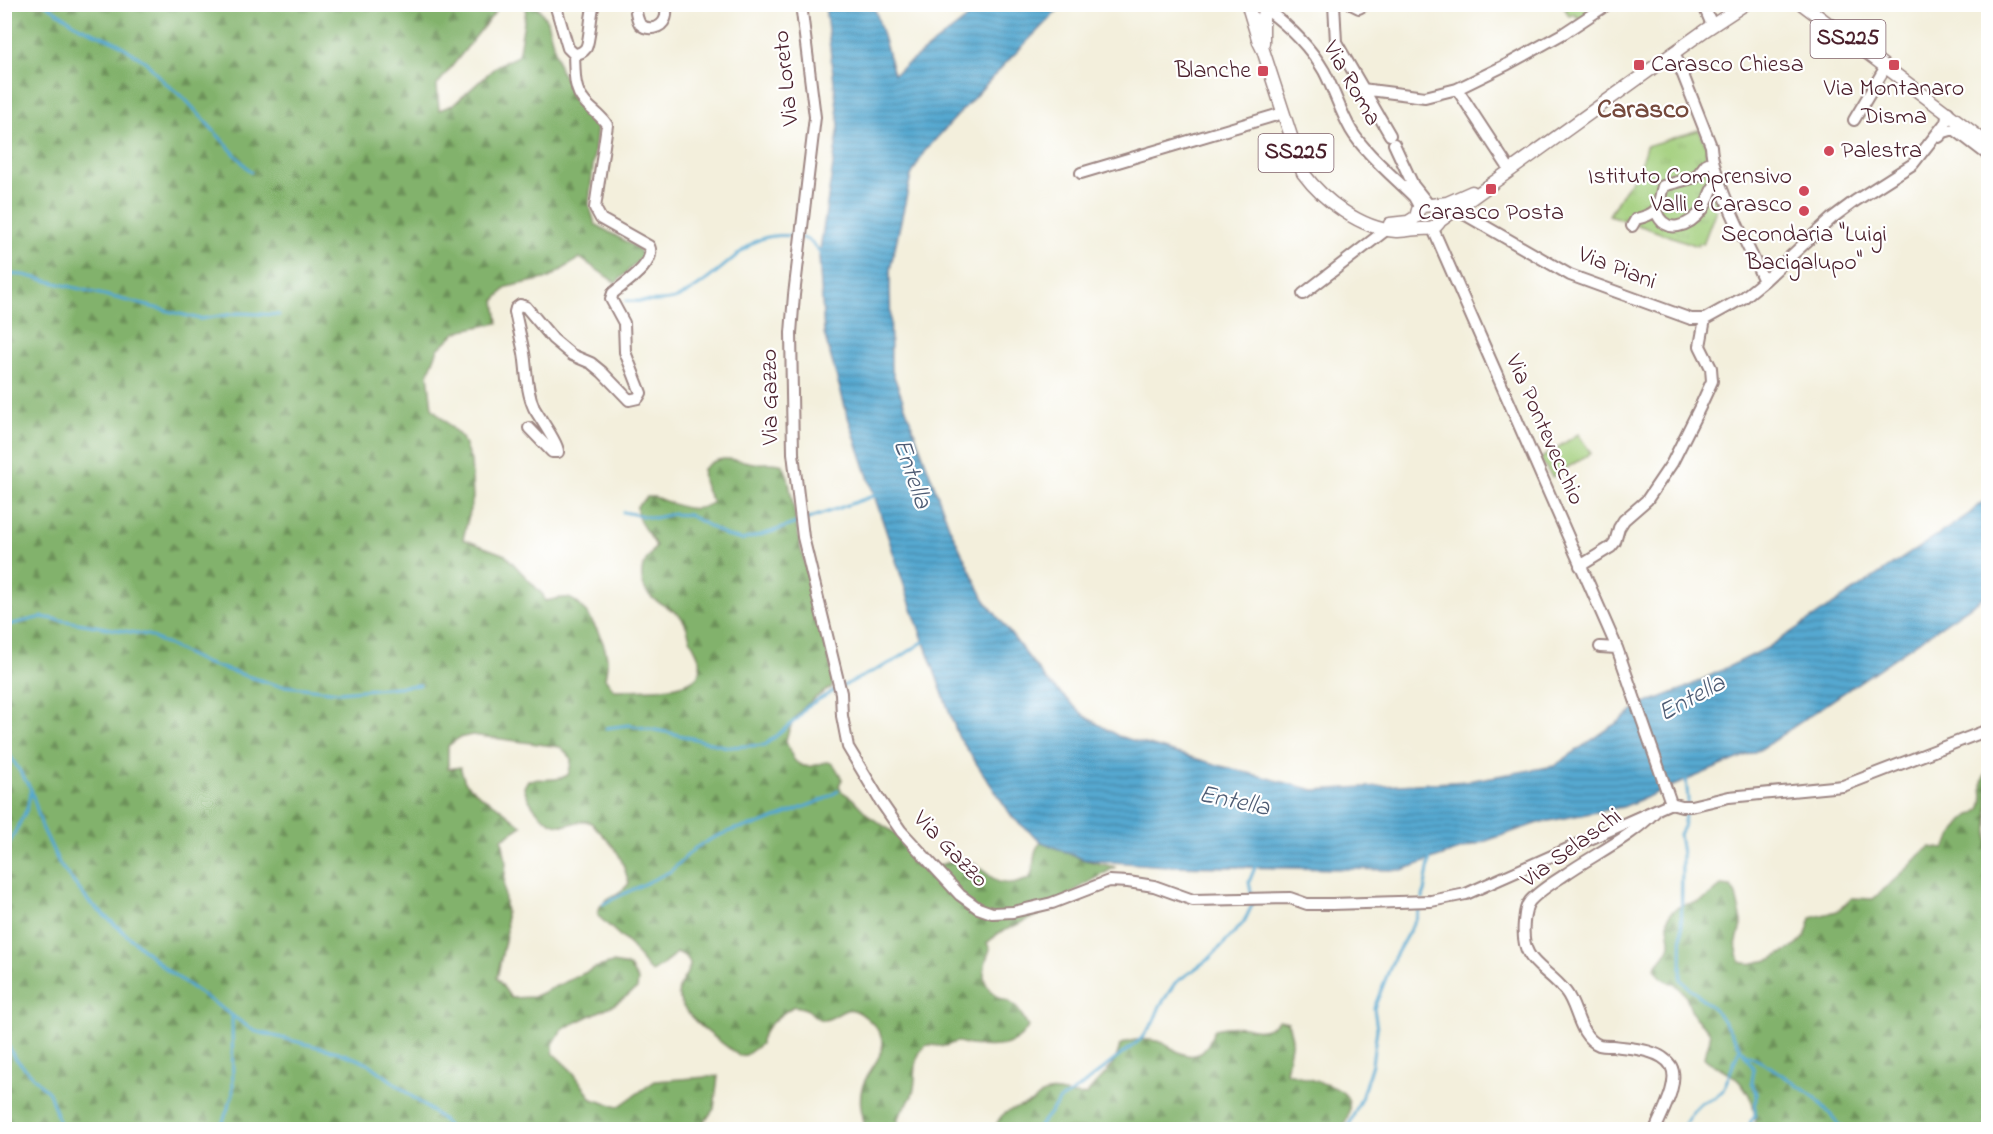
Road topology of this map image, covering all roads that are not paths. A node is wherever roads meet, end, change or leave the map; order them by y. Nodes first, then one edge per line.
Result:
1 (555, 4) edge
2 (594, 4) edge
3 (635, 4) edge
4 (666, 4) edge
5 (801, 4) edge
6 (1334, 4) edge
7 (1351, 4) edge
8 (1366, 4) edge
9 (1608, 4) edge
10 (1702, 4) edge
11 (1743, 5) edge
12 (1807, 6) edge
13 (1248, 7) edge
14 (1267, 10) edge
15 (1712, 25) junction
16 (1263, 50) junction
17 (1674, 52) junction
18 (574, 54) junction
19 (1885, 68) junction
20 (1362, 89) junction
21 (1457, 89) junction
22 (1948, 112) junction
23 (1283, 113) junction
24 (1854, 120) dead end
25 (1394, 144) junction
26 (1989, 144) edge
27 (1926, 149) junction
28 (1989, 155) edge
29 (1712, 161) junction
30 (1380, 162) junction
31 (1509, 170) junction
32 (1081, 172) dead end
33 (1494, 181) junction
34 (1720, 181) junction
35 (1424, 209) junction
36 (1457, 210) junction
37 (1656, 210) junction
38 (804, 219) joint
39 (1371, 224) junction
40 (1432, 226) junction
41 (1632, 226) dead end
42 (1386, 230) junction
43 (1764, 281) junction
44 (1303, 294) dead end
45 (1705, 319) junction
46 (528, 428) dead end
47 (1580, 566) junction
48 (1600, 647) dead end
49 (1617, 649) junction
50 (1989, 730) edge
51 (1671, 800) junction
52 (1659, 808) junction
53 (1655, 1130) edge

1 - 18 street
2 - 18 street
3 - 4 street
5 - 38 street, Via Loreto
6 - 20 street
7 - 8 street
9 - 21 street
10 - 15 street
11 - 15 main road, SS225
12 - 19 main road, SS225
13 - 14 main road, SS225
13 - 16 main road, SS225
14 - 16 main road, SS225
14 - 30 street, Via Roma
15 - 17 main road, SS225
16 - 23 main road, SS225
17 - 29 street
17 - 31 main road, SS225
18 - 46 street
19 - 22 main road, SS225
19 - 24 street
20 - 21 street
20 - 25 street
21 - 31 street
22 - 26 main road, SS225
22 - 27 street
23 - 32 street
23 - 39 main road, SS225
25 - 30 street
25 - 35 street
27 - 28 street
27 - 43 street
29 - 34 street
29 - 37 street
30 - 35 street, Via Roma
31 - 33 main road, SS225
33 - 35 main road, SS225
33 - 36 main road, SS225
34 - 37 street
34 - 43 street
35 - 39 main road, SS225
35 - 40 main road
35 - 40 main road
36 - 40 main road, SS225
36 - 45 street, Via Piani
37 - 41 street
38 - 52 street, Via Gazzo
39 - 42 main road, SS225
40 - 42 main road, SS225
40 - 47 street, Via Pontevecchio
42 - 44 street
43 - 45 street
45 - 47 street
47 - 49 street, Via Pontevecchio
48 - 49 street
49 - 51 street, Via Pontevecchio
50 - 51 street
51 - 52 street, Via Gazzo
52 - 53 street, Via Selaschi

